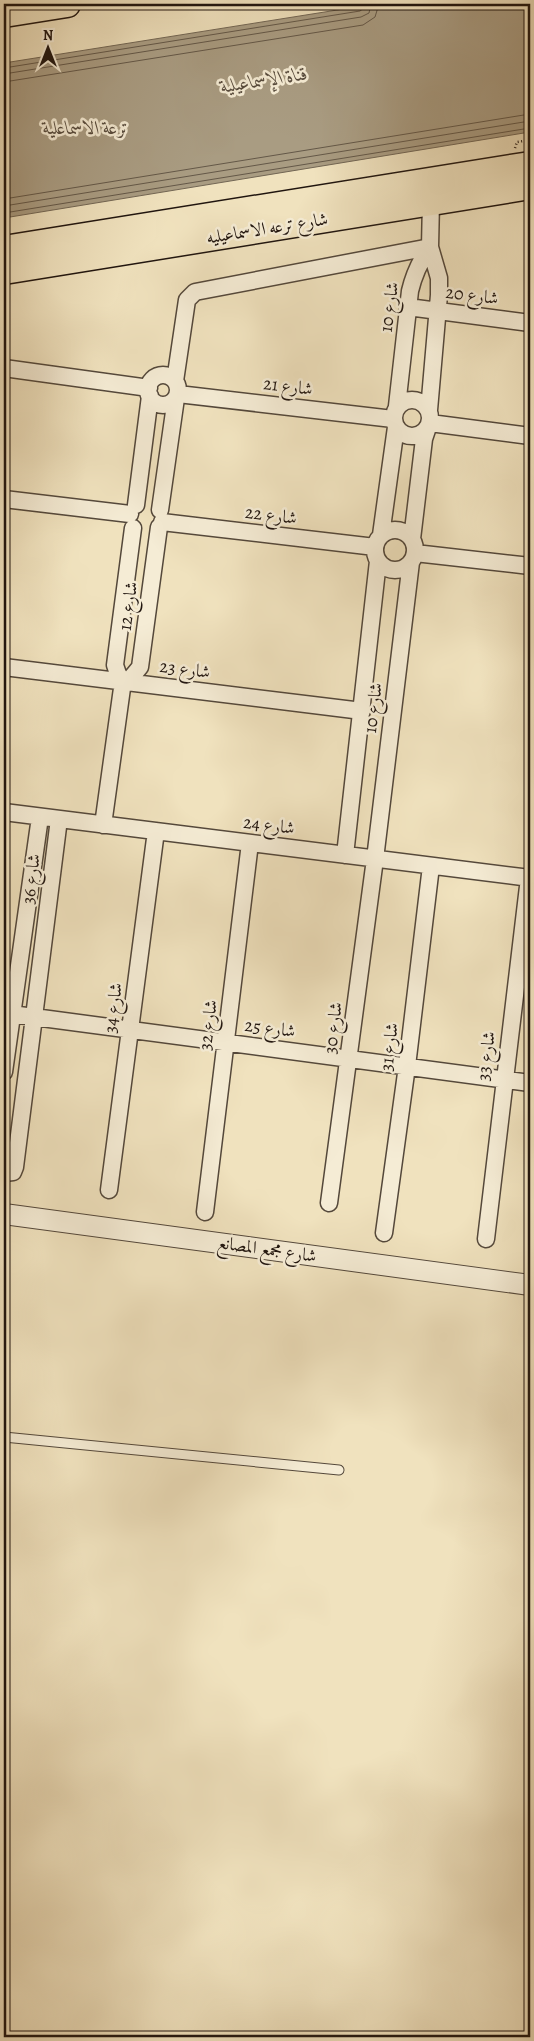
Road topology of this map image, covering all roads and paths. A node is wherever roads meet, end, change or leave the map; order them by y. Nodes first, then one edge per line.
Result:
1 (67, 4) edge
2 (4, 14) edge
3 (530, 140) edge
4 (522, 157) edge
5 (530, 186) edge
6 (431, 201) junction
7 (430, 247) junction
8 (4, 249) edge
9 (4, 271) edge
10 (408, 307) junction
11 (438, 311) junction
12 (530, 323) edge
13 (4, 368) edge
14 (176, 391) junction
15 (149, 392) junction
16 (395, 417) junction
17 (428, 421) junction
18 (530, 436) edge
19 (4, 499) edge
20 (133, 516) junction
21 (161, 520) junction
22 (378, 548) junction
23 (413, 551) junction
24 (530, 566) edge
25 (4, 667) edge
26 (123, 681) junction
27 (362, 710) junction
28 (4, 812) edge
29 (40, 817) junction
30 (59, 819) junction
31 (103, 825) junction
32 (156, 831) junction
33 (250, 843) junction
34 (345, 855) junction
35 (375, 859) junction
36 (431, 866) junction
37 (529, 878) edge
38 (8, 1014) edge
39 (33, 1017) junction
40 (130, 1030) junction
41 (226, 1042) junction
42 (349, 1058) junction
43 (407, 1066) junction
44 (4, 1072) edge
45 (504, 1079) junction
46 (530, 1083) edge
47 (4, 1173) edge
48 (110, 1190) dead end
49 (329, 1203) dead end
50 (204, 1212) dead end
51 (4, 1214) edge
52 (384, 1233) dead end
53 (486, 1239) dead end
54 (530, 1285) edge
55 (4, 1437) edge
56 (339, 1470) dead end

1 - 2 main road
3 - 4 path
4 - 8 main road, شارع ترعه الاسماعيليه
5 - 6 main road, شارع ترعه الاسماعيليه
6 - 7 street, شارع 10
6 - 9 main road, شارع ترعه الاسماعيليه
7 - 10 street, شارع 10
7 - 11 street, شارع 10
7 - 14 street, شارع 12
10 - 11 street, شارع 20
10 - 16 street, شارع 10
11 - 12 street, شارع 20
11 - 17 street, شارع 10
13 - 15 street
14 - 15 street
14 - 15 street
14 - 16 street, شارع 21
14 - 21 street, شارع 12
15 - 20 street, شارع 12
16 - 17 street
16 - 17 street
16 - 22 street, شارع 10
17 - 18 street
17 - 23 street, شارع 10
19 - 20 street
20 - 21 street
20 - 21 street
20 - 26 street, شارع 12
21 - 22 street, شارع 22
21 - 26 street, شارع 12
22 - 23 street
22 - 23 street
22 - 27 street, شارع 10
23 - 24 street
23 - 35 street, شارع 10
25 - 26 street, شارع 23
26 - 27 street, شارع 23
26 - 31 street, شارع 12
27 - 34 street, شارع 10
28 - 29 street, شارع 24
29 - 30 street, شارع 24
29 - 38 street, شارع 36
30 - 31 street, شارع 24
30 - 39 street, شارع 36
31 - 32 street, شارع 24
32 - 33 street, شارع 24
32 - 40 street, شارع 34
33 - 34 street, شارع 24
33 - 41 street, شارع 32
34 - 35 street, شارع 24
35 - 36 street, شارع 24
35 - 42 street, شارع 30
36 - 37 street, شارع 24
36 - 43 street, شارع 31
37 - 45 street, شارع 33
38 - 39 street, شارع 25
38 - 44 street, شارع 36
39 - 40 street, شارع 25
39 - 47 street, شارع 36
40 - 41 street, شارع 25
40 - 48 street, شارع 34
41 - 42 street, شارع 25
41 - 50 street, شارع 32
42 - 43 street, شارع 25
42 - 49 street, شارع 30
43 - 45 street, شارع 25
43 - 52 street, شارع 31
45 - 46 street, شارع 25
45 - 53 street, شارع 33
51 - 54 street, شارع مجمع المصانع
55 - 56 lane

